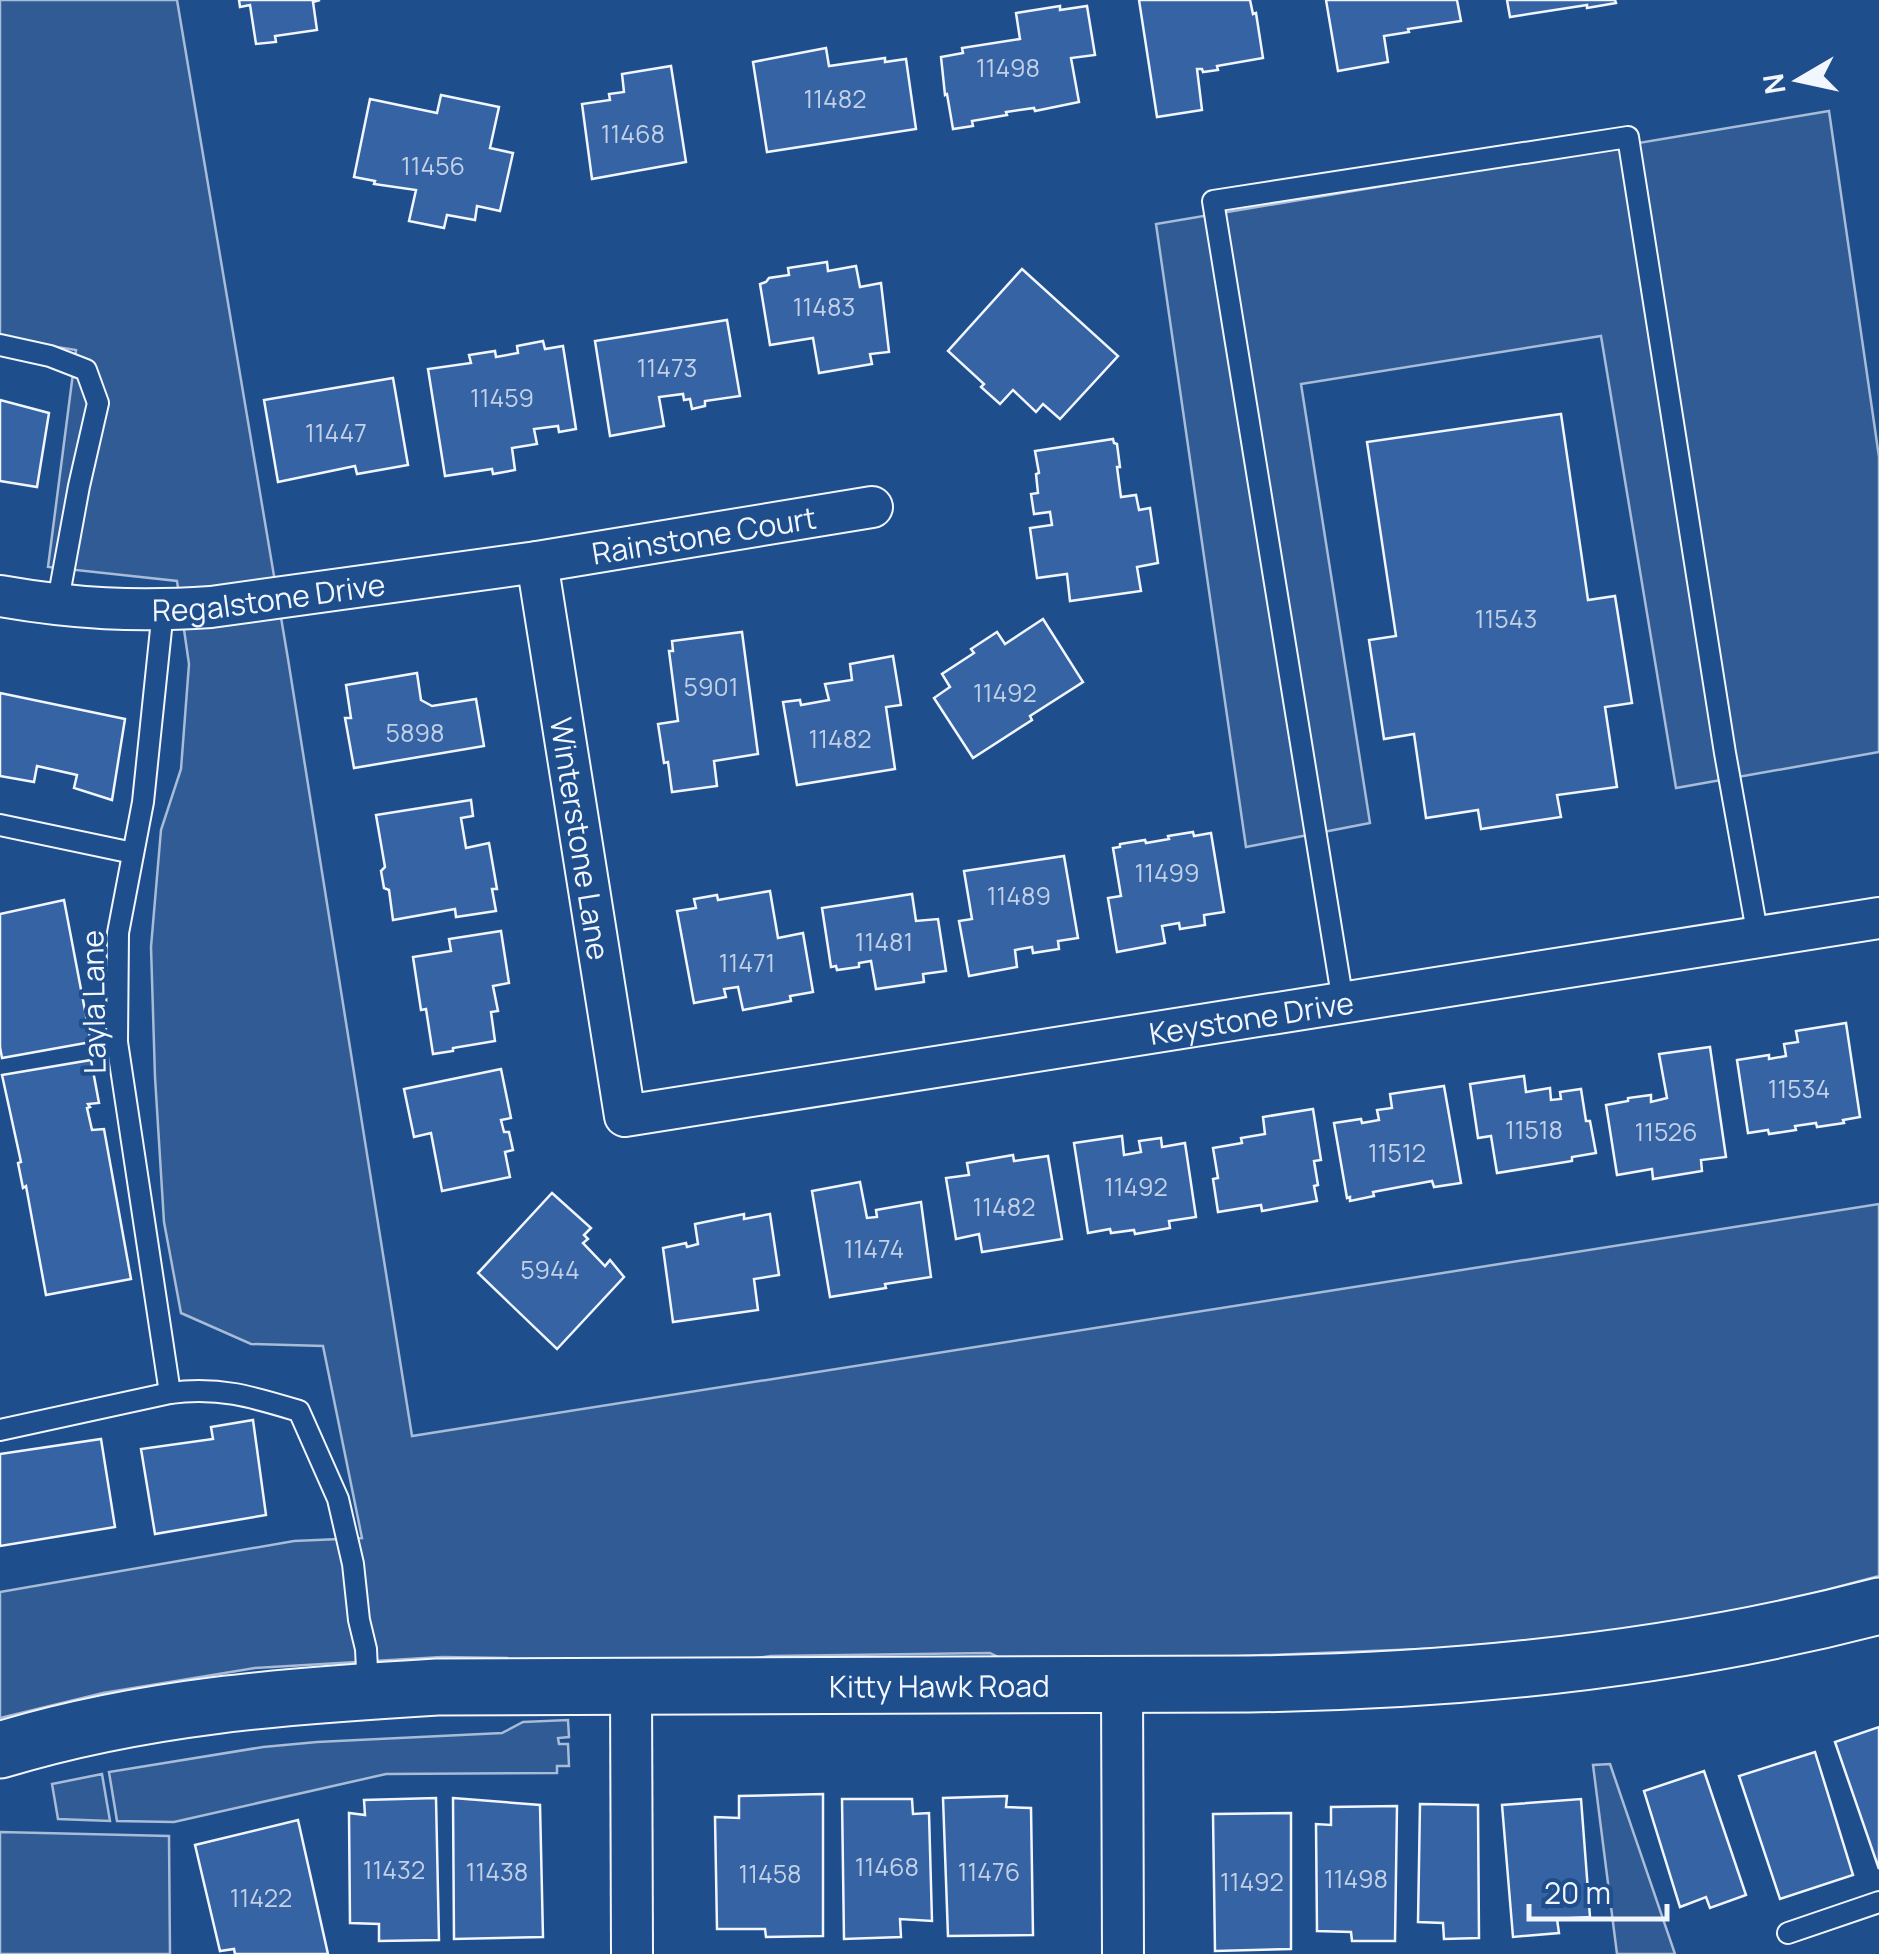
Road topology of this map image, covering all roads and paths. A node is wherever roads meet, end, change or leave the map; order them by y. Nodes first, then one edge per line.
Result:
1 (0, 345) edge
2 (872, 508) dead end
3 (537, 562) junction
4 (0, 596) edge
5 (57, 606) junction
6 (163, 610) junction
7 (0, 825) edge
8 (133, 853) junction
9 (1879, 918) edge
10 (1758, 937) junction
11 (1343, 1002) junction
12 (625, 1116) joint
13 (170, 1393) junction
14 (0, 1430) edge
15 (1879, 1606) edge
16 (1122, 1684) junction
17 (631, 1686) junction
18 (368, 1691) junction
19 (0, 1750) edge
20 (1879, 1902) edge
21 (1788, 1933) dead end
22 (632, 1954) edge
23 (1122, 1954) edge

1 - 5 lane
2 - 3 street, Rainstone Court
3 - 6 street, Regalstone Drive
3 - 12 street, Winterstone Lane
4 - 5 street, Regalstone Drive
5 - 6 street, Regalstone Drive
6 - 8 lane, Layla Lane
7 - 8 lane
8 - 13 lane, Layla Lane
9 - 10 street, Keystone Drive
10 - 11 street, Keystone Drive
10 - 11 lane
11 - 12 street, Keystone Drive
13 - 14 lane
13 - 18 lane
15 - 16 street, Kitty Hawk Road
16 - 17 street, Kitty Hawk Road
16 - 23 street
17 - 18 street, Kitty Hawk Road
17 - 22 street
18 - 19 street, Kitty Hawk Road
20 - 21 lane

